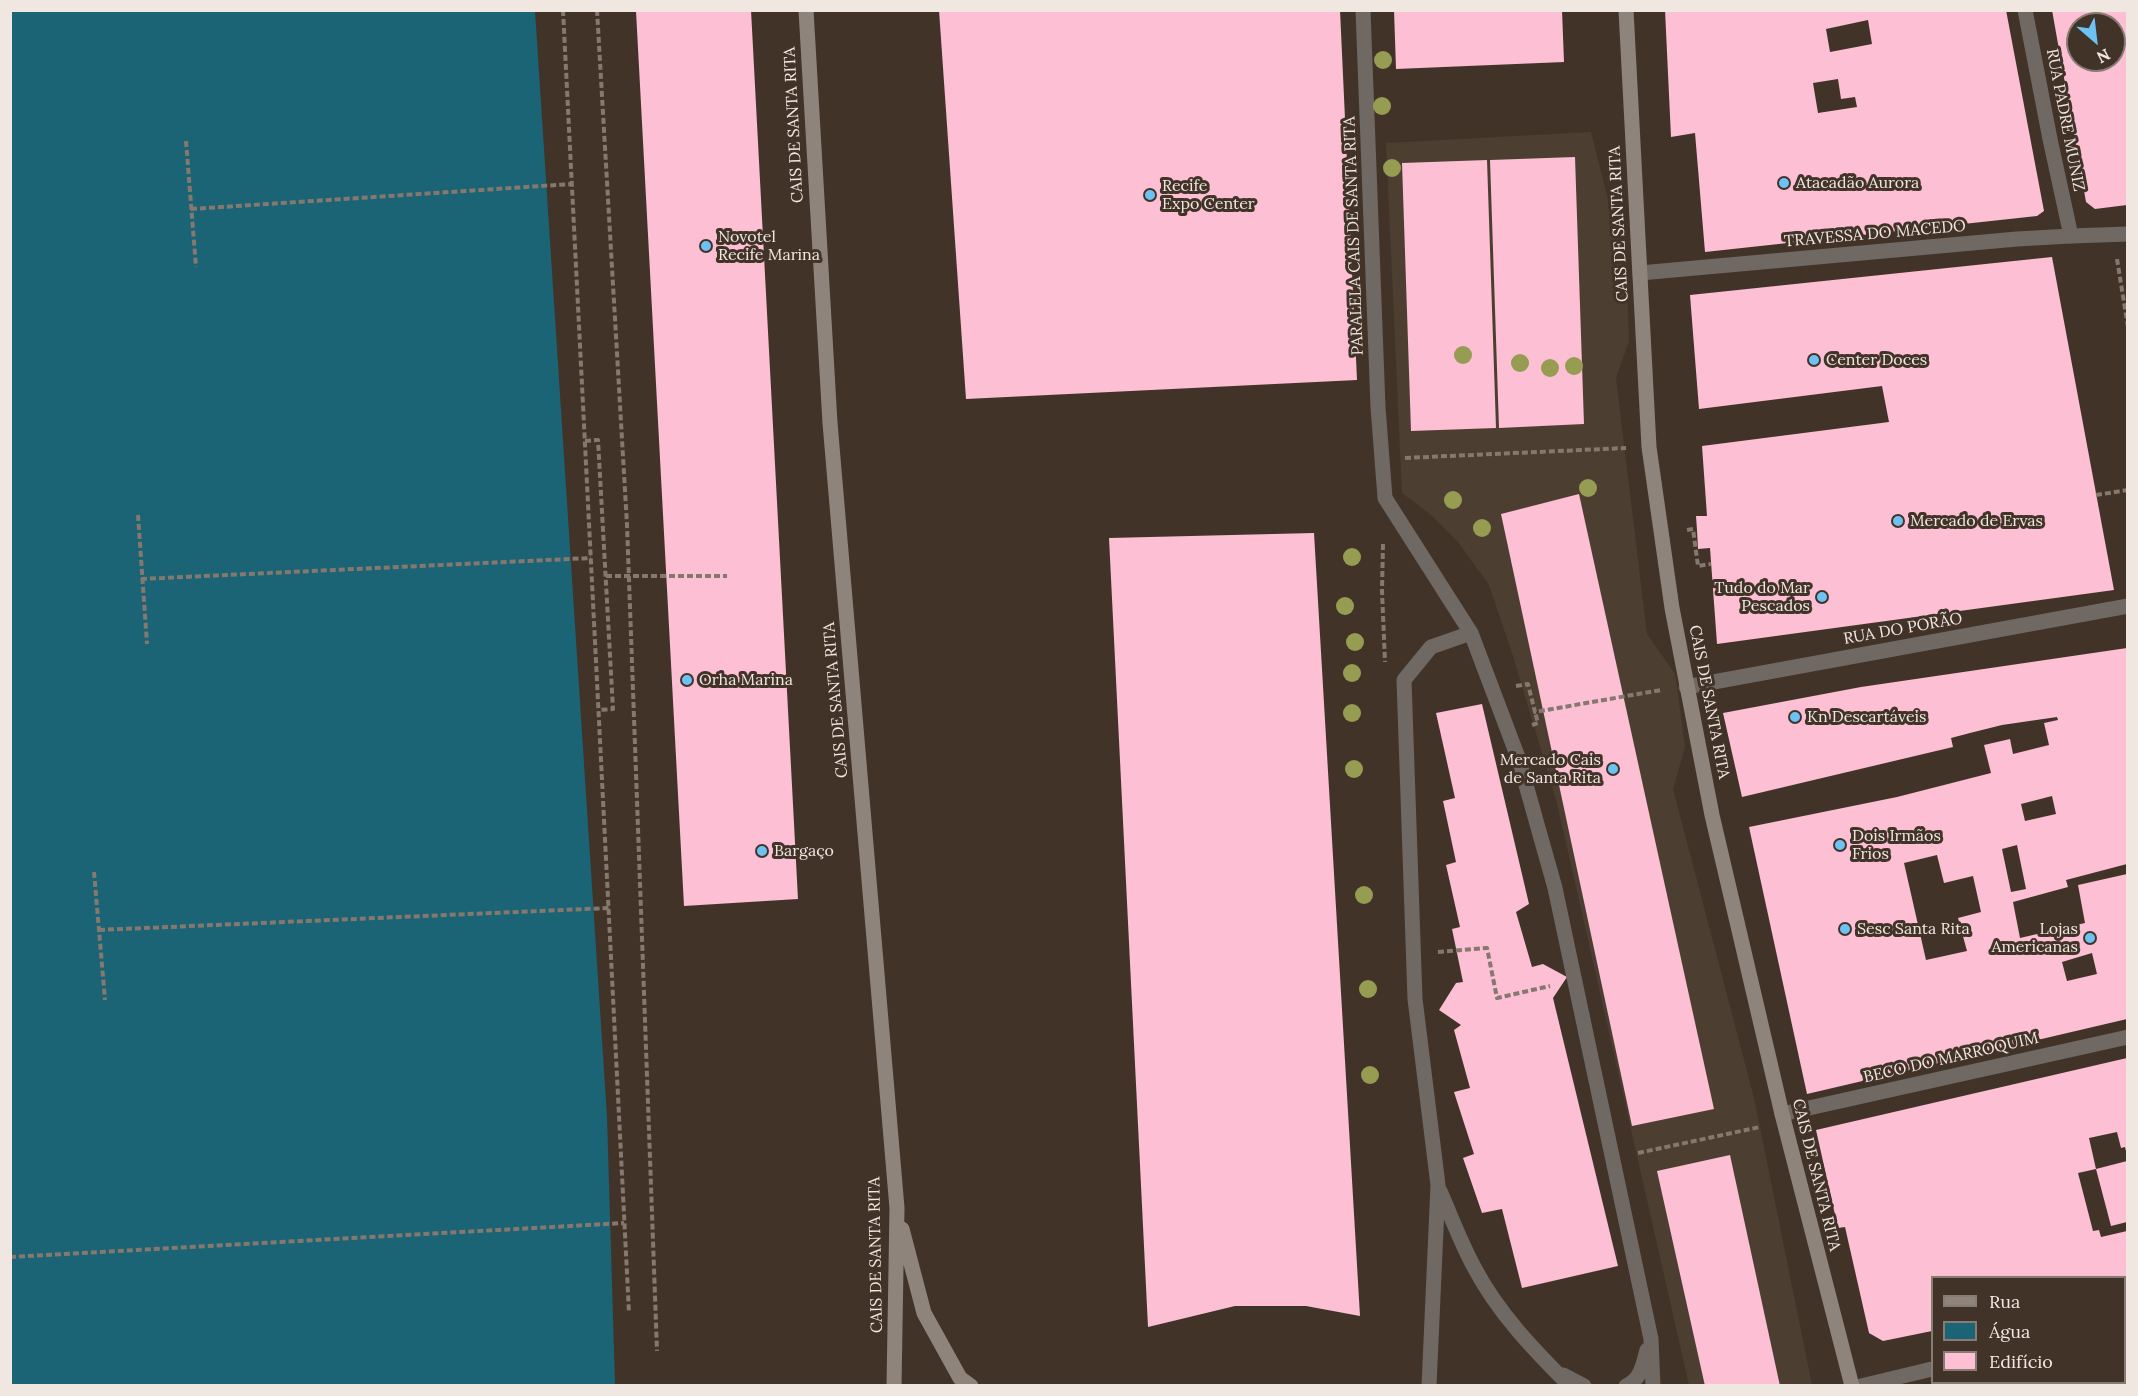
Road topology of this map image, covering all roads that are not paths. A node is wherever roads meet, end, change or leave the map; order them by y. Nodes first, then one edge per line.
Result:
1 (806, 10) edge
2 (1363, 10) edge
3 (1626, 10) edge
4 (2025, 10) edge
5 (2120, 234) edge
6 (2071, 236) junction
7 (1640, 273) junction
8 (2127, 606) edge
9 (1471, 633) junction
10 (1686, 687) junction
11 (2127, 1037) edge
12 (1783, 1118) junction
13 (1438, 1185) junction
14 (897, 1208) junction
15 (1651, 1339) junction
16 (1931, 1369) edge
17 (1555, 1371) junction
18 (894, 1386) edge
19 (971, 1386) edge
20 (1429, 1386) edge
21 (1570, 1386) edge
22 (1584, 1386) edge
23 (1626, 1386) edge
24 (1653, 1386) edge
25 (1852, 1386) edge
26 (1861, 1386) edge

1 - 14 main road, CAIS DE SANTA RITA
2 - 9 street, PARALELA CAIS DE SANTA RITA
3 - 7 main road, CAIS DE SANTA RITA
4 - 6 street, RUA PADRE MUNIZ
5 - 6 street, TRAVESSA DO MACEDO
6 - 7 street, TRAVESSA DO MACEDO
7 - 10 main road, CAIS DE SANTA RITA
8 - 10 street, RUA DO PORÃO
9 - 13 street
9 - 15 street, PARALELA CAIS DE SANTA RITA
10 - 12 main road, CAIS DE SANTA RITA
11 - 12 street, BECO DO MARROQUIM
12 - 25 main road, CAIS DE SANTA RITA
13 - 17 street
13 - 20 street
14 - 18 main road, CAIS DE SANTA RITA
14 - 19 main road
15 - 23 street
15 - 24 street, PARALELA CAIS DE SANTA RITA
16 - 26 street
17 - 21 street
17 - 22 street

